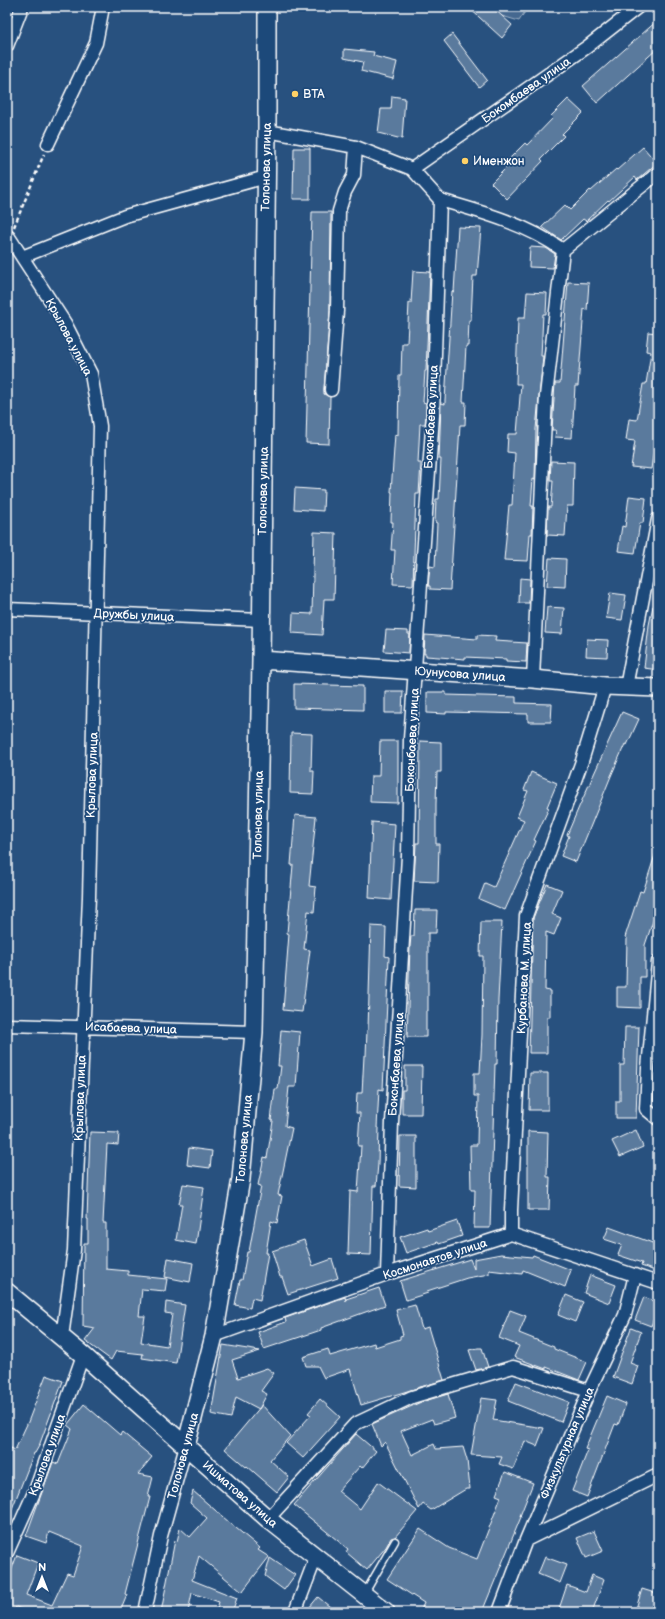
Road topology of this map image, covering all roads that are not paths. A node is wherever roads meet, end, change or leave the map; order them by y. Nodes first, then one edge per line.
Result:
1 (22, 7) edge
2 (103, 7) edge
3 (267, 7) edge
4 (638, 7) edge
5 (7, 46) edge
6 (267, 131) junction
7 (48, 144) road end
8 (356, 146) junction
9 (412, 169) junction
10 (658, 173) edge
11 (266, 177) junction
12 (440, 200) junction
13 (8, 237) edge
14 (563, 250) junction
15 (22, 257) junction
16 (331, 390) dead end
17 (658, 520) edge
18 (7, 609) edge
19 (97, 613) junction
20 (262, 620) junction
21 (261, 660) junction
22 (416, 671) junction
23 (533, 679) junction
24 (605, 686) junction
25 (626, 687) junction
26 (658, 688) edge
27 (658, 962) edge
28 (7, 1025) edge
29 (83, 1027) junction
30 (254, 1032) junction
31 (658, 1119) edge
32 (511, 1234) junction
33 (387, 1274) junction
34 (635, 1275) junction
35 (658, 1284) edge
36 (7, 1292) edge
37 (214, 1336) junction
38 (62, 1337) junction
39 (83, 1355) junction
40 (590, 1391) junction
41 (186, 1446) junction
42 (658, 1475) edge
43 (268, 1519) junction
44 (526, 1540) junction
45 (395, 1541) dead end
46 (7, 1553) edge
47 (316, 1557) junction
48 (364, 1594) junction
49 (145, 1612) edge
50 (295, 1612) edge
51 (386, 1612) edge
52 (499, 1612) edge

1 - 5 street
2 - 7 street
3 - 6 main road, Толонова улица
4 - 9 street, Бокомбаева улица
6 - 8 street
6 - 11 main road, Толонова улица
8 - 9 street
8 - 16 street
9 - 12 street
10 - 14 street
11 - 15 street
11 - 20 main road, Толонова улица
12 - 14 street
12 - 22 street, Боконбаева улица
13 - 15 street, Крылова улица
14 - 23 street
15 - 19 street, Крылова улица
17 - 25 street
18 - 19 street, Дружбы улица
19 - 20 street, Дружбы улица
19 - 29 street, Крылова улица
20 - 21 main road, Толонова улица
21 - 22 main road, Юунусова улица
21 - 30 main road, Толонова улица
22 - 23 main road, Юунусова улица
22 - 33 street, Боконбаева улица
23 - 24 main road, Юунусова улица
24 - 25 main road, Юунусова улица
24 - 32 street, Курбанова М. улица
25 - 26 main road, Юунусова улица
27 - 31 street
28 - 29 street, Исабаева улица
29 - 30 street, Исабаева улица
29 - 38 street, Крылова улица
30 - 37 main road, Толонова улица
32 - 33 street, Космонавтов улица
32 - 34 street
33 - 37 street, Космонавтов улица
34 - 35 street
34 - 40 street, Физкультурная улица
36 - 38 main road, Ишматова улица
37 - 41 main road, Толонова улица
38 - 39 main road, Ишматова улица
39 - 41 main road, Ишматова улица
39 - 46 street, Крылова улица
40 - 43 street
40 - 44 street, Физкультурная улица
41 - 43 main road, Ишматова улица
41 - 49 street, Толонова улица
42 - 44 street
43 - 47 main road, Ишматова улица
44 - 52 street, Физкультурная улица
45 - 48 lane
47 - 48 main road, Ишматова улица
47 - 50 street
48 - 51 main road, Ишматова улица

